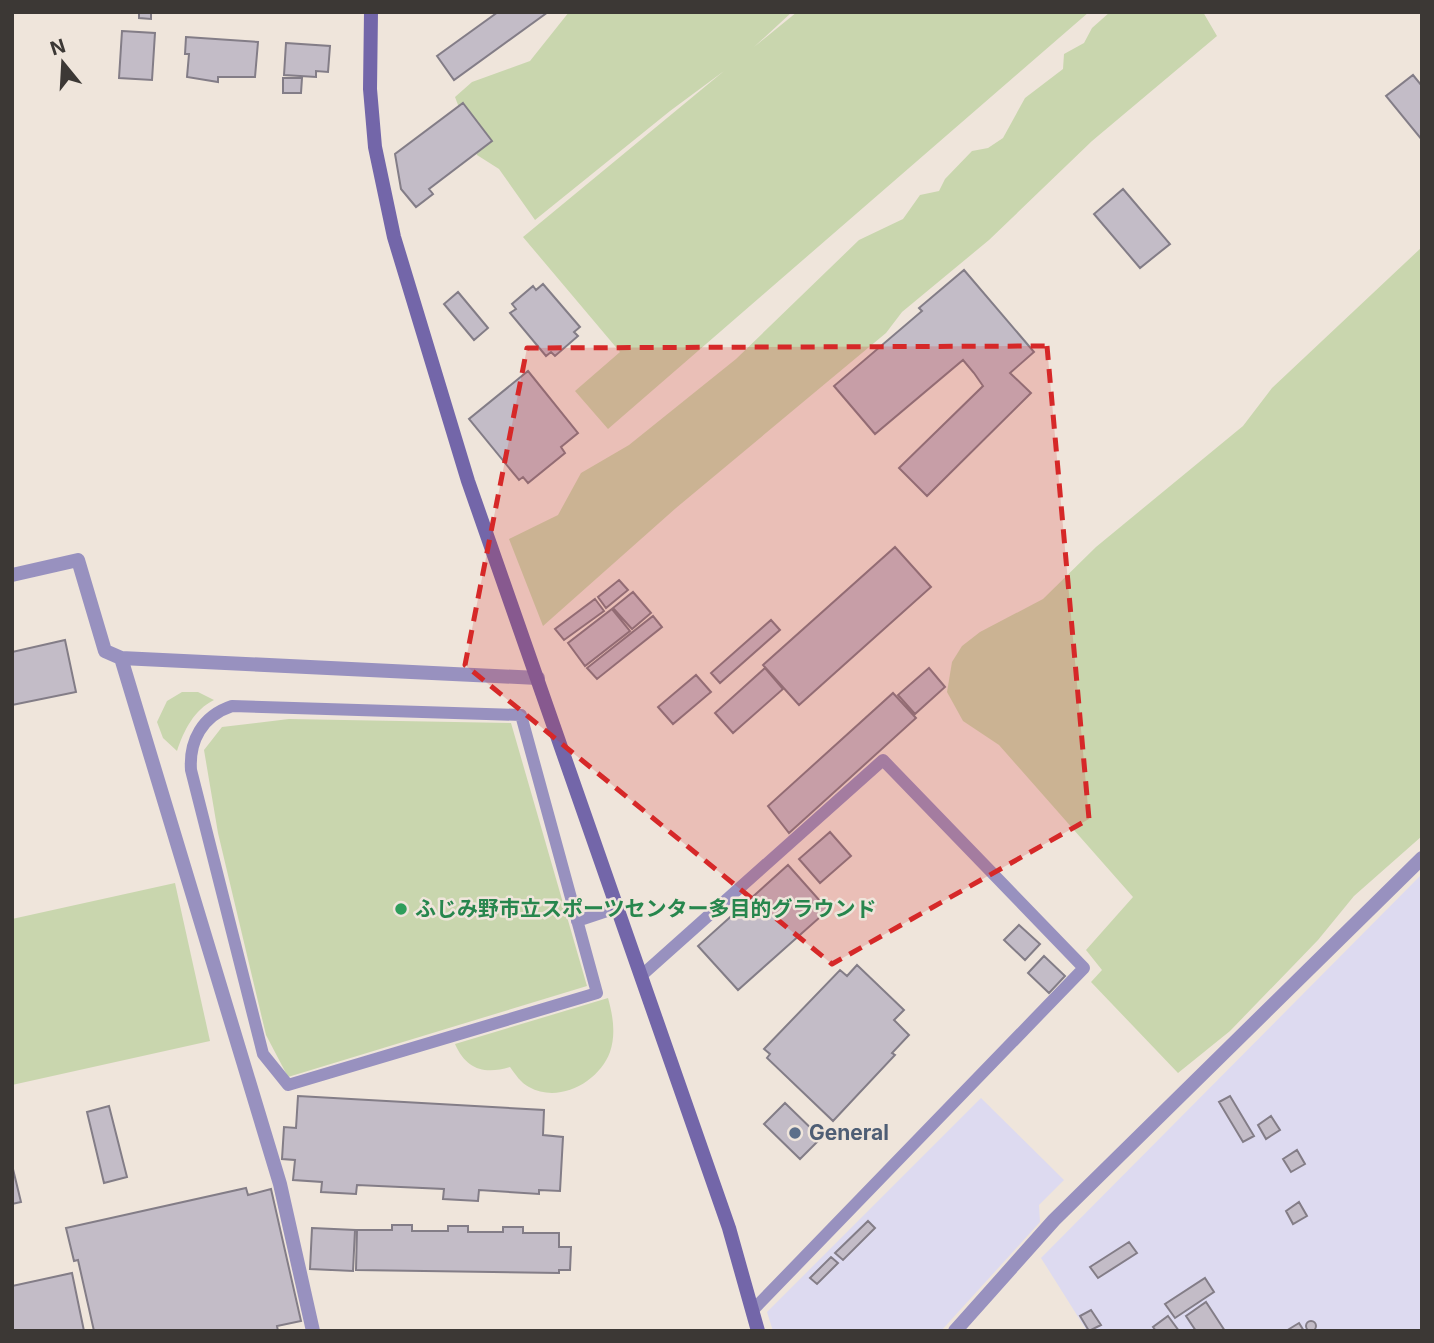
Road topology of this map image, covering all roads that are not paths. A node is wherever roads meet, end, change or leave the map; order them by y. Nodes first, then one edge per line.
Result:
1 (371, 12) edge
2 (12, 575) edge
3 (121, 657) junction
4 (538, 678) junction
5 (1422, 859) edge
6 (619, 907) junction
7 (577, 922) junction
8 (642, 975) junction
9 (752, 1311) junction
10 (313, 1331) edge
11 (758, 1331) edge
12 (955, 1331) edge

1 - 4 street
2 - 3 street
3 - 4 street
3 - 10 street
4 - 6 street
5 - 12 street
6 - 7 lane
6 - 8 street
7 - 7 lane
8 - 9 street
8 - 9 lane
9 - 11 street

